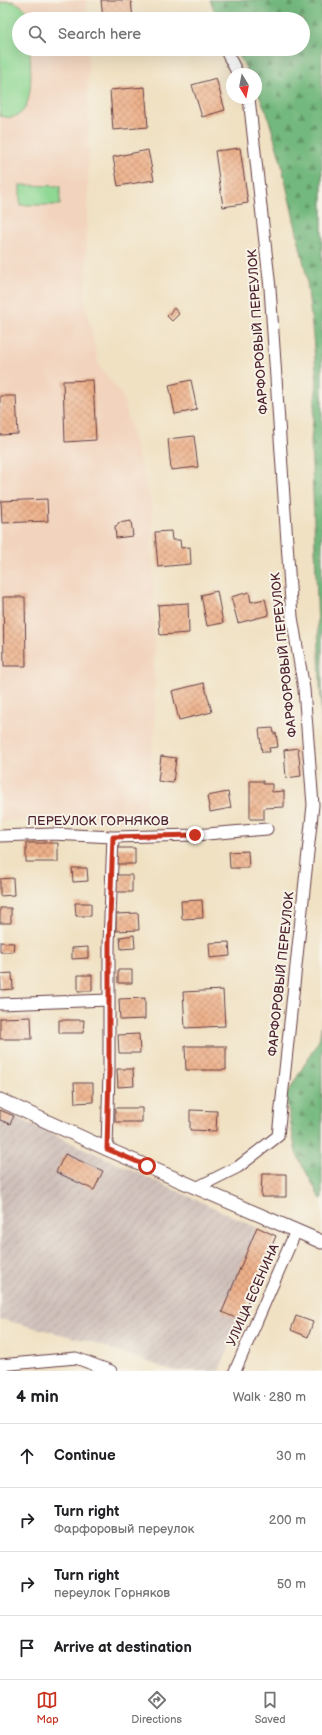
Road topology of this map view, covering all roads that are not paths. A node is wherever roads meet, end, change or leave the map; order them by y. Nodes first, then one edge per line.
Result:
1 (229, 56) edge
2 (235, 68) edge
3 (250, 104) edge
4 (267, 829) dead end
5 (0, 836) edge
6 (113, 837) junction
7 (109, 1000) junction
8 (0, 1004) edge
9 (0, 1100) edge
10 (107, 1149) junction
11 (196, 1188) junction
12 (296, 1231) junction
13 (322, 1242) edge
14 (0, 1365) edge
15 (111, 1371) edge
16 (235, 1371) edge

1 - 2 street
3 - 11 street, ФАРФОРОВЫЙ ПЕРЕУЛОК
4 - 6 street, ПЕРЕУЛОК ГОРНЯКОВ
5 - 6 street, ПЕРЕУЛОК ГОРНЯКОВ
6 - 7 street
7 - 8 street
7 - 10 street
9 - 10 street
10 - 11 street
11 - 12 street
12 - 13 street
12 - 16 street, УЛИЦА ЕСЕНИНА
14 - 15 street

